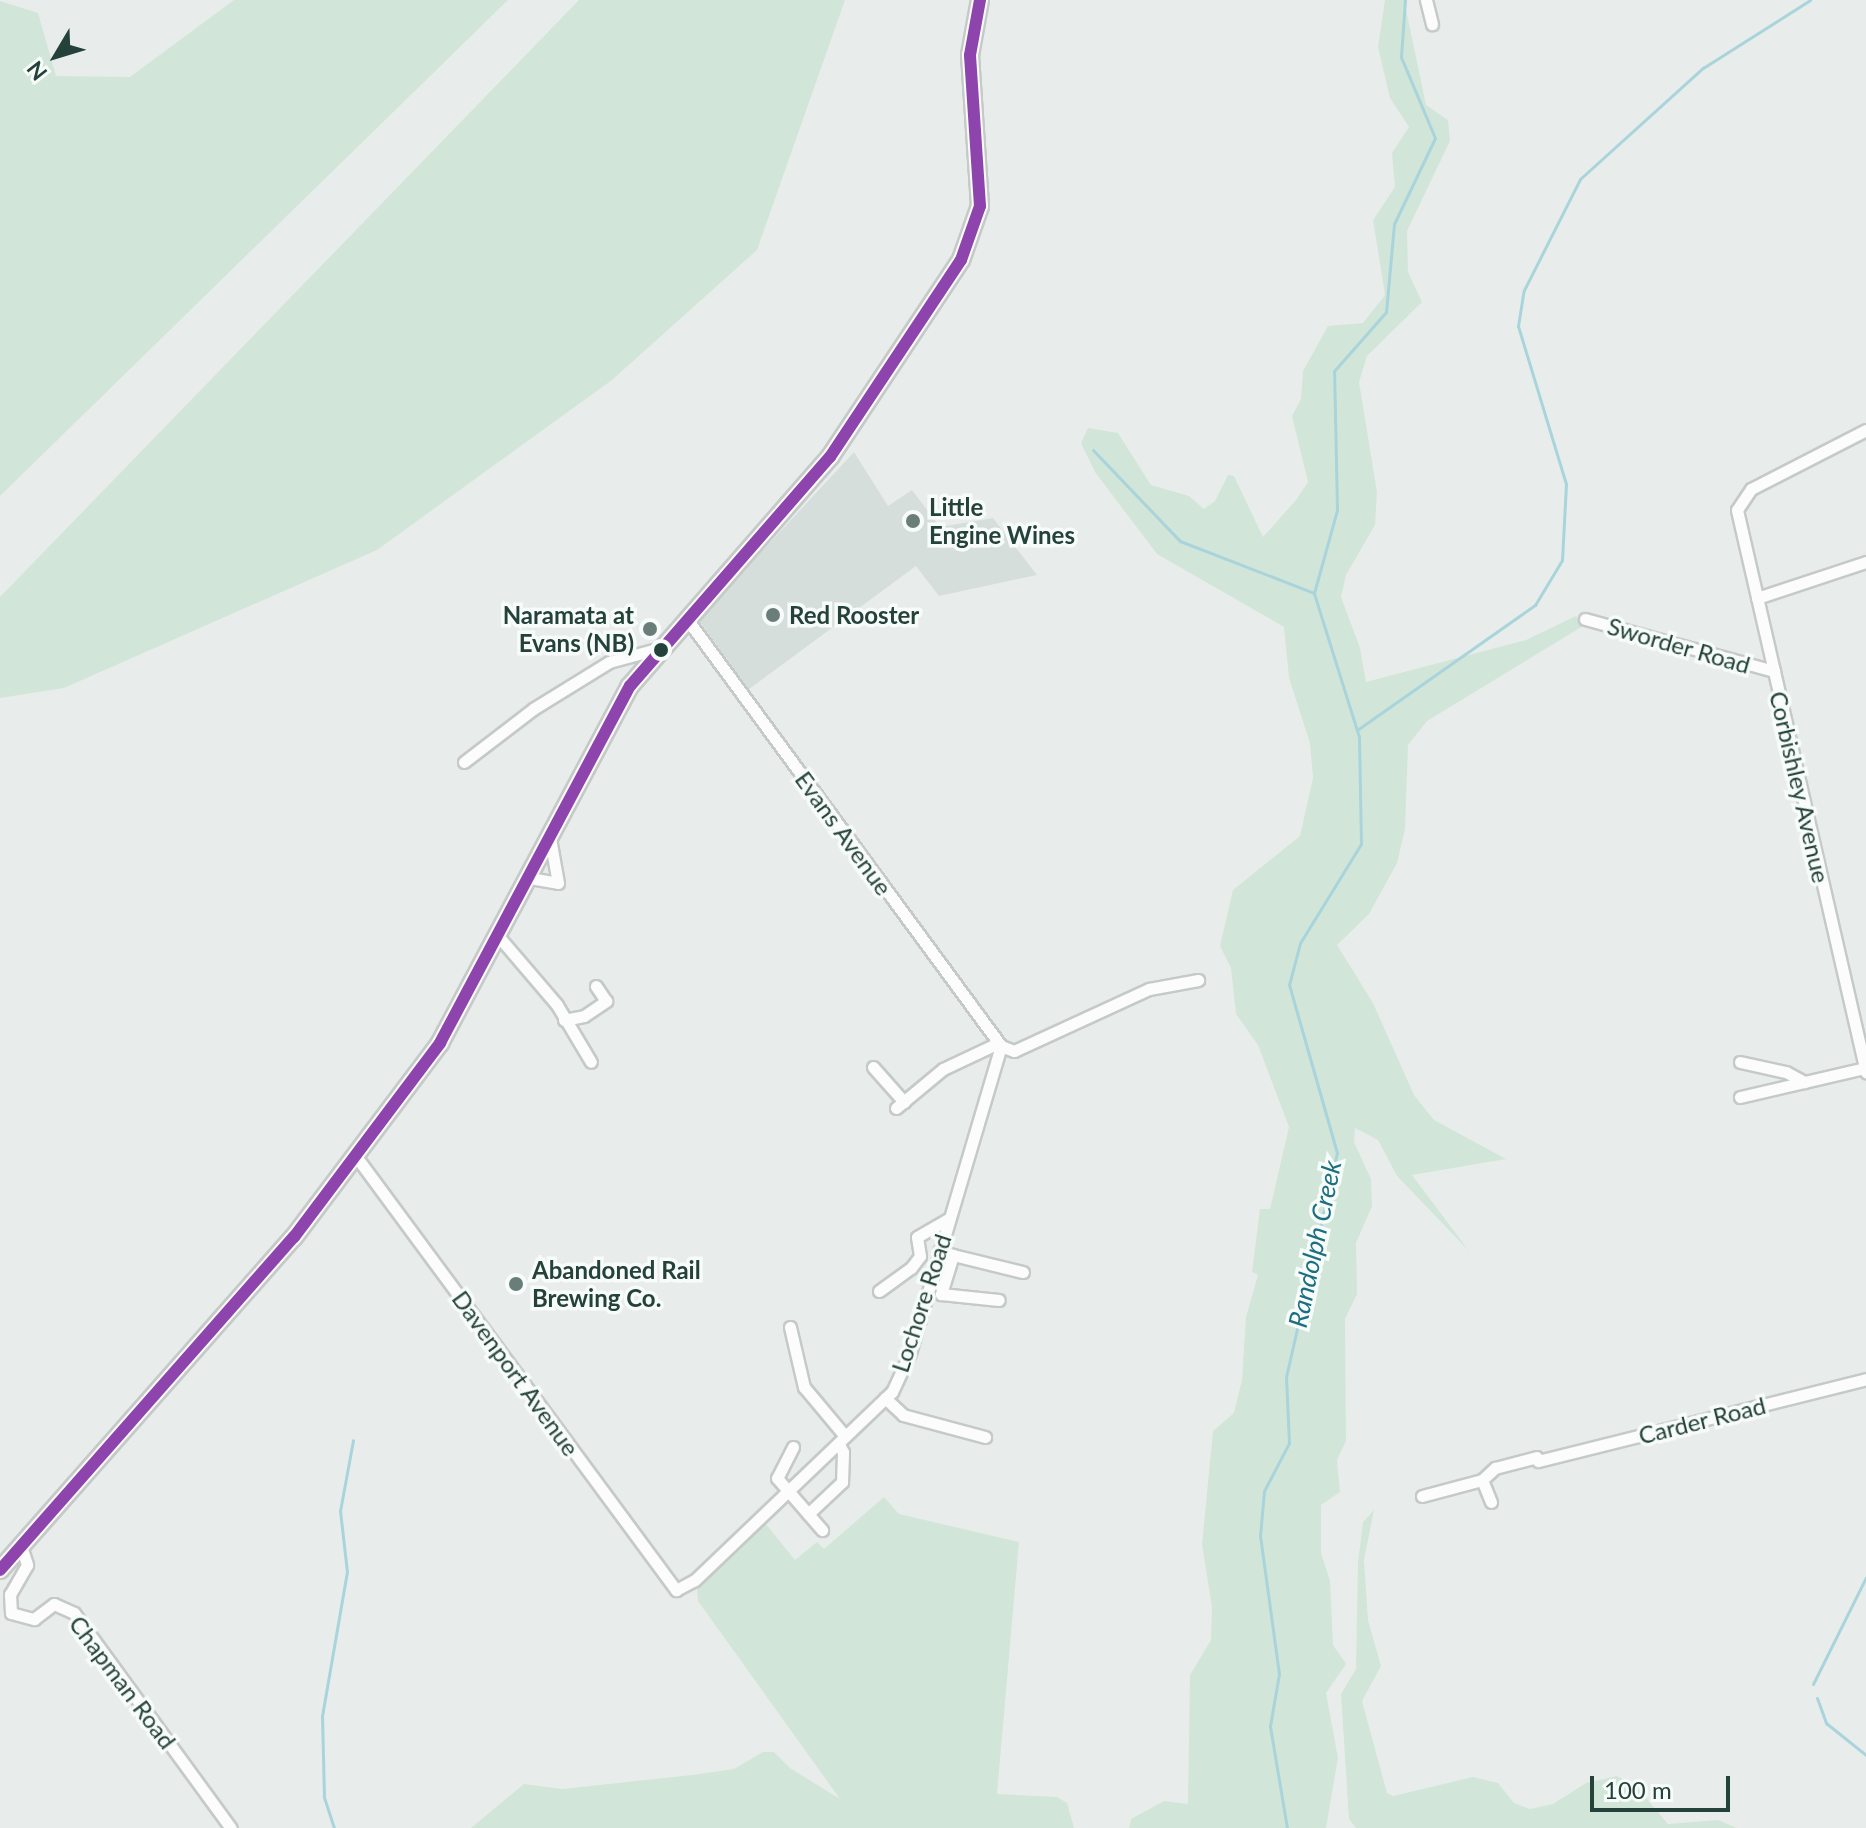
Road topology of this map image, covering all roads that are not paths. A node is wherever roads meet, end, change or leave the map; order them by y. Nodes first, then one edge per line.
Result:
1 (980, 0) edge
2 (1426, 0) edge
3 (1432, 24) dead end
4 (1866, 430) edge
5 (1866, 562) edge
6 (1757, 598) junction
7 (687, 619) junction
8 (1585, 619) dead end
9 (661, 648) junction
10 (1774, 671) junction
11 (464, 762) dead end
12 (550, 838) junction
13 (530, 878) junction
14 (499, 937) junction
15 (1198, 980) dead end
16 (596, 986) dead end
17 (564, 1020) junction
18 (1000, 1044) junction
19 (591, 1062) dead end
20 (1740, 1062) dead end
21 (873, 1067) dead end
22 (1866, 1070) edge
23 (1804, 1082) junction
24 (1740, 1097) dead end
25 (355, 1155) junction
26 (948, 1219) junction
27 (939, 1251) junction
28 (953, 1255) junction
29 (1023, 1272) dead end
30 (879, 1291) dead end
31 (999, 1300) dead end
32 (790, 1327) dead end
33 (1866, 1379) edge
34 (885, 1398) junction
35 (985, 1437) dead end
36 (842, 1440) junction
37 (793, 1447) dead end
38 (1482, 1480) junction
39 (788, 1491) junction
40 (1422, 1496) dead end
41 (1491, 1502) dead end
42 (808, 1514) junction
43 (822, 1530) dead end
44 (21, 1546) junction
45 (0, 1570) edge
46 (676, 1590) joint
47 (231, 1828) edge

1 - 7 main road
2 - 3 street
4 - 6 street, Corbishley Avenue
5 - 6 street
6 - 10 street, Corbishley Avenue
7 - 9 main road
7 - 18 street, Evans Avenue
8 - 10 street, Sworder Road
9 - 11 street
9 - 12 main road
10 - 22 street, Corbishley Avenue
12 - 13 main road
12 - 13 street
13 - 14 main road
14 - 17 street
14 - 25 main road
15 - 18 street
16 - 17 street
17 - 19 street
18 - 21 street
18 - 26 street, Lochore Road
20 - 23 street
22 - 23 street
23 - 24 street
25 - 44 main road
25 - 46 street, Davenport Avenue
26 - 27 street, Lochore Road
26 - 30 street
27 - 28 street
27 - 34 street, Lochore Road
28 - 29 street
28 - 31 street
32 - 36 street
33 - 38 street, Carder Road
34 - 35 street
34 - 36 street, Lochore Road
36 - 39 street, Lochore Road
36 - 42 street
37 - 39 street
38 - 40 street, Carder Road
38 - 41 street
39 - 42 street
39 - 46 street, Lochore Road
42 - 43 street
44 - 45 main road
44 - 47 street, Chapman Road

